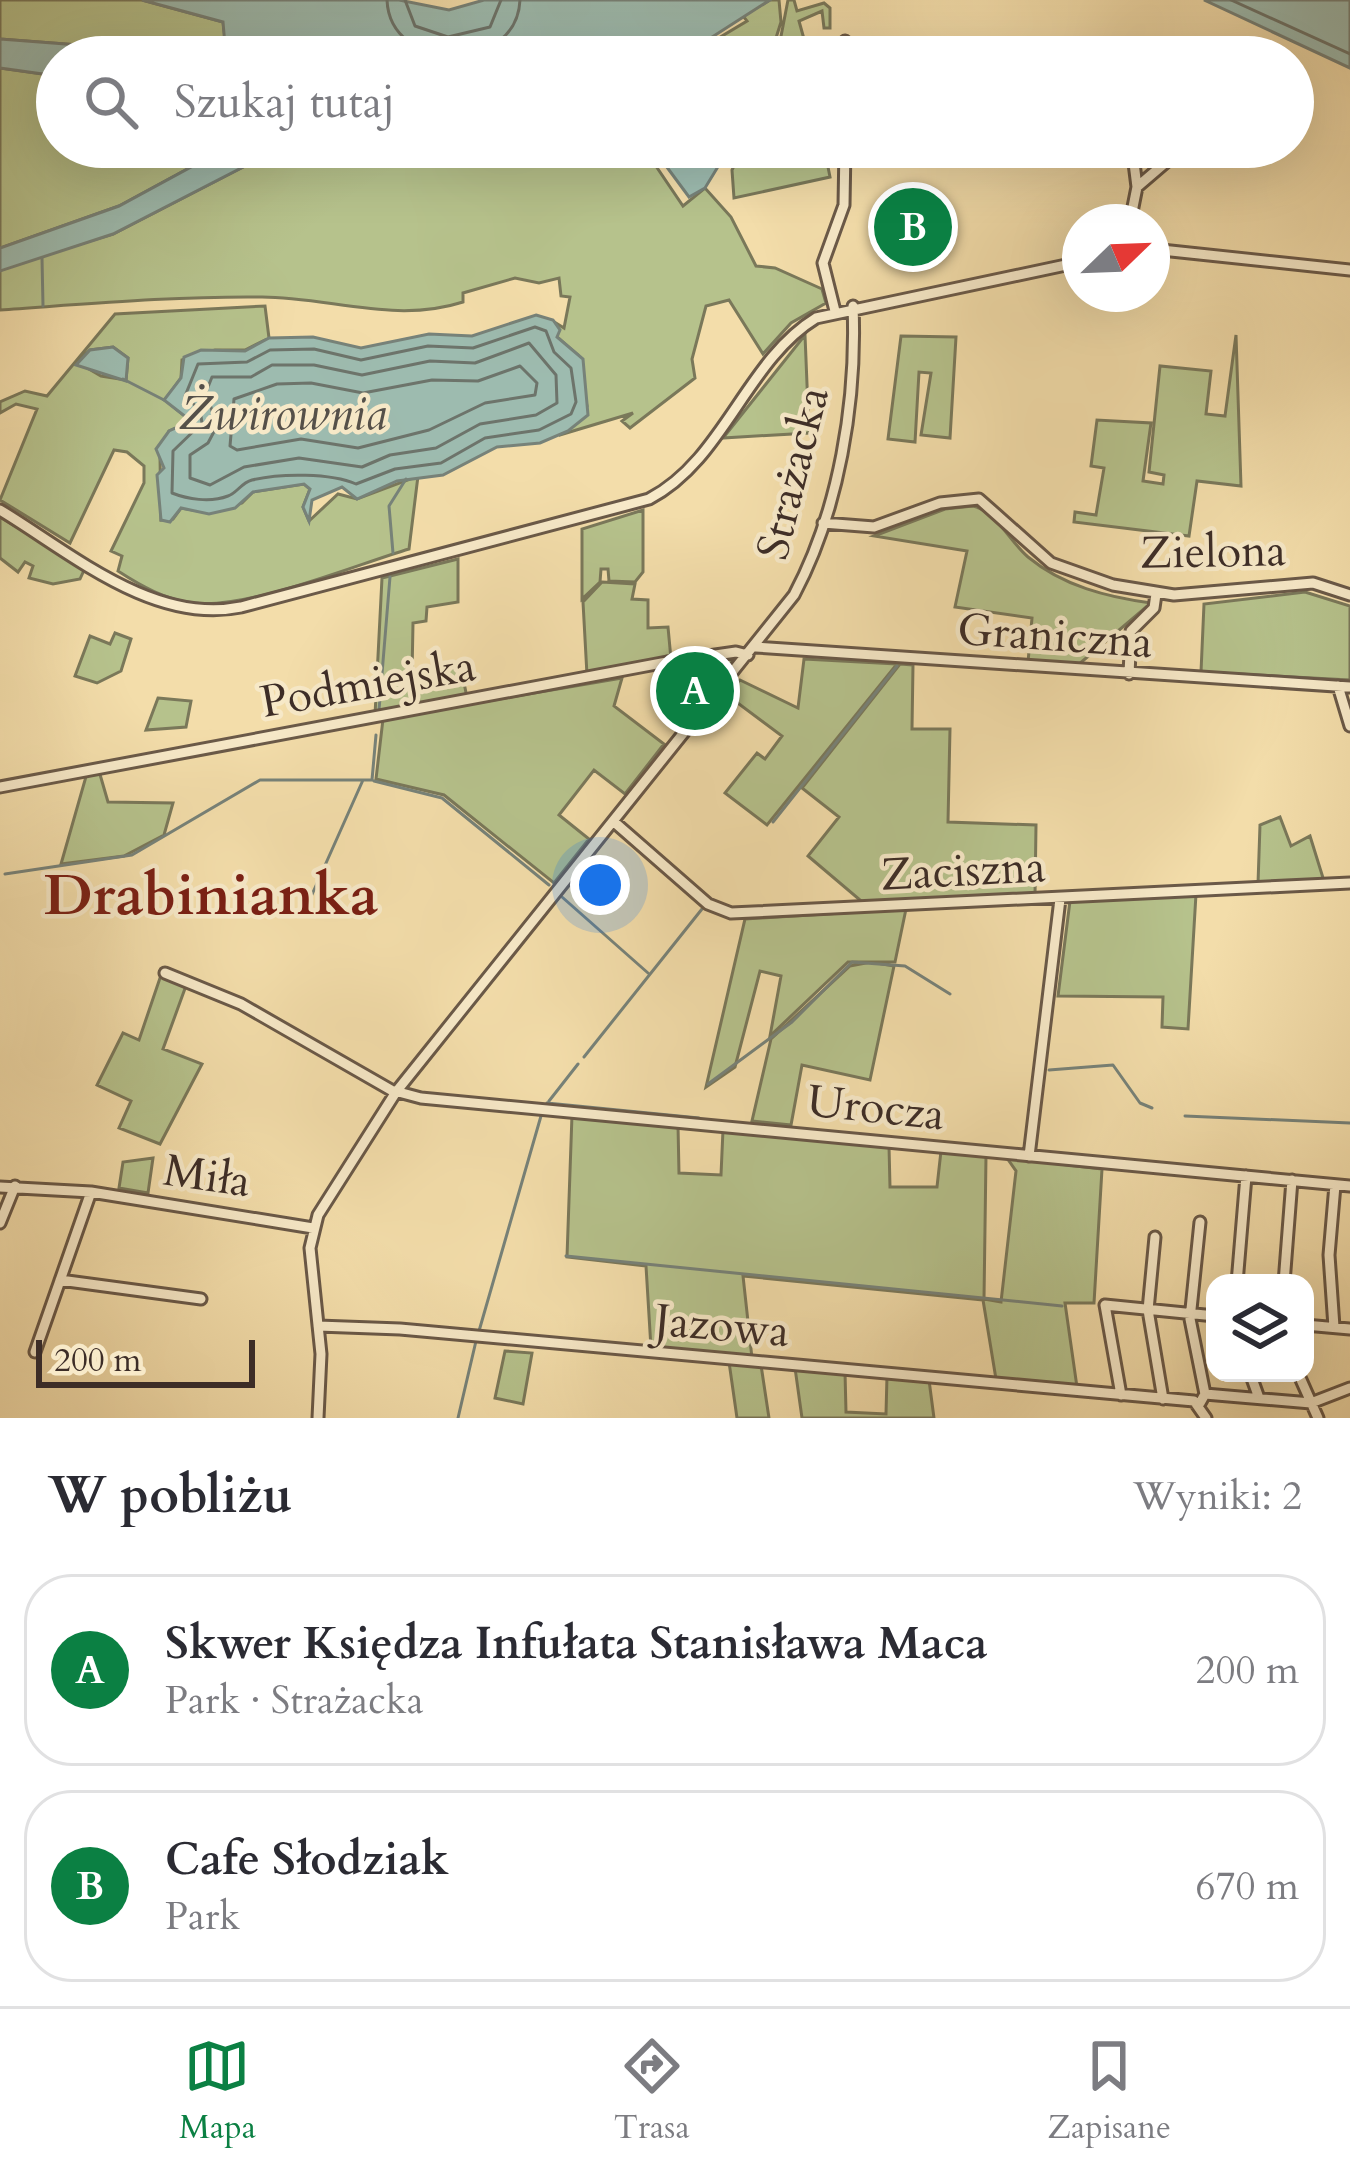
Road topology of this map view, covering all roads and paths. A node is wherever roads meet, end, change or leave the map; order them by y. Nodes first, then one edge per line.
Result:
1 (844, 168) edge
2 (1135, 168) edge
3 (1160, 168) edge
4 (1137, 188) junction
5 (1134, 204) edge
6 (1170, 251) edge
7 (1062, 265) edge
8 (1350, 270) edge
9 (853, 306) junction
10 (835, 311) junction
11 (0, 510) edge
12 (824, 523) junction
13 (1156, 594) junction
14 (1350, 595) edge
15 (752, 651) junction
16 (1129, 674) junction
17 (1344, 686) edge
18 (1350, 726) edge
19 (0, 787) edge
20 (613, 821) junction
21 (1350, 883) edge
22 (1060, 899) junction
23 (165, 973) dead end
24 (396, 1092) junction
25 (1029, 1156) junction
26 (1246, 1176) junction
27 (1292, 1180) junction
28 (1335, 1185) junction
29 (0, 1186) edge
30 (15, 1186) junction
31 (1350, 1186) edge
32 (91, 1192) junction
33 (1200, 1222) dead end
34 (0, 1223) edge
35 (313, 1228) junction
36 (1154, 1237) dead end
37 (1238, 1274) edge
38 (1285, 1274) edge
39 (60, 1280) junction
40 (201, 1299) dead end
41 (1148, 1310) junction
42 (1191, 1313) junction
43 (1206, 1315) edge
44 (318, 1326) junction
45 (1314, 1326) edge
46 (1334, 1328) junction
47 (1350, 1330) edge
48 (35, 1352) dead end
49 (1253, 1382) edge
50 (1302, 1382) edge
51 (1350, 1388) edge
52 (1121, 1395) junction
53 (1163, 1399) junction
54 (1203, 1399) junction
55 (1259, 1399) junction
56 (1311, 1403) junction
57 (318, 1418) edge
58 (1206, 1418) edge
59 (1318, 1418) edge

1 - 10 street
2 - 4 street
3 - 4 street
4 - 5 street
6 - 8 street
7 - 9 street
9 - 10 street
9 - 12 street, Strażacka
10 - 11 street
12 - 13 street, Zielona
12 - 15 street, Strażacka
13 - 14 street, Zielona
13 - 16 street
15 - 16 street, Graniczna
15 - 19 street, Podmiejska
15 - 20 street, Strażacka
16 - 17 street, Graniczna
17 - 18 street
20 - 22 street, Zaciszna
20 - 24 street, Strażacka
21 - 22 street, Zaciszna
22 - 25 street
23 - 24 street
24 - 25 street, Urocza
24 - 35 street, Strażacka
25 - 26 street, Urocza
26 - 27 street, Urocza
26 - 37 street
27 - 28 street, Urocza
27 - 38 street
28 - 31 street, Urocza
28 - 46 street
29 - 30 street, Miła
30 - 32 street, Miła
30 - 34 street
32 - 35 street, Miła
32 - 39 street
33 - 42 street
35 - 44 street
36 - 41 street
39 - 40 street
39 - 48 street
41 - 42 street
41 - 52 street
41 - 53 street
42 - 43 street
42 - 54 street
44 - 52 street, Jazowa
44 - 57 street
45 - 46 street
46 - 47 street
49 - 55 street
50 - 56 street
51 - 56 street
52 - 53 street, Jazowa
53 - 54 street, Jazowa
54 - 55 street, Jazowa
54 - 58 street
55 - 56 street, Jazowa
56 - 59 street

